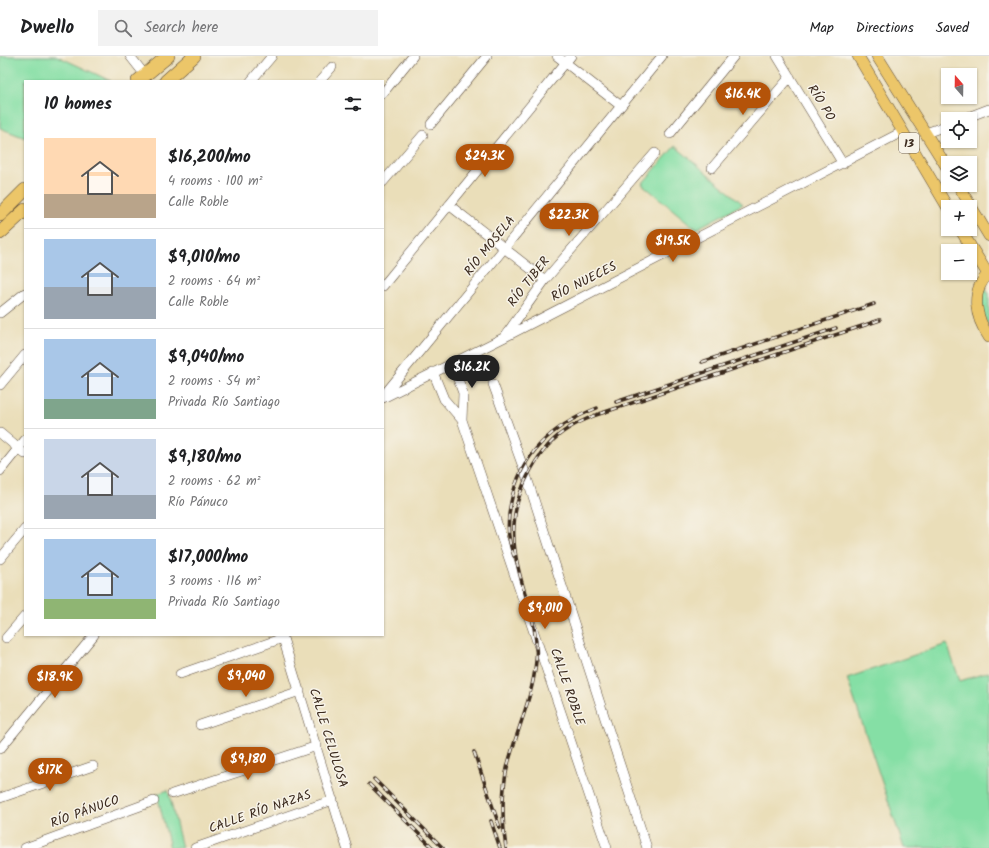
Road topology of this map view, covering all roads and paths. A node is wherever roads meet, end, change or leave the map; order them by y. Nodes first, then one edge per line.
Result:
1 (130, 56) edge
2 (168, 56) edge
3 (272, 56) edge
4 (414, 56) edge
5 (487, 56) edge
6 (557, 56) edge
7 (662, 56) edge
8 (734, 56) edge
9 (777, 56) edge
10 (852, 56) edge
11 (858, 56) edge
12 (878, 56) edge
13 (194, 57) edge
14 (569, 59) edge
15 (332, 67) dead end
16 (870, 76) junction
17 (790, 77) junction
18 (141, 78) edge
19 (167, 80) edge
20 (252, 80) edge
21 (321, 80) edge
22 (384, 92) edge
23 (621, 106) junction
24 (989, 109) edge
25 (977, 114) edge
26 (431, 124) dead end
27 (941, 128) edge
28 (902, 132) junction
29 (926, 133) junction
30 (670, 134) dead end
31 (422, 135) dead end
32 (655, 153) dead end
33 (941, 158) edge
34 (843, 164) junction
35 (712, 168) dead end
36 (384, 181) edge
37 (24, 191) edge
38 (963, 192) edge
39 (943, 200) edge
40 (449, 205) junction
41 (24, 211) edge
42 (0, 215) edge
43 (986, 223) edge
44 (0, 233) edge
45 (965, 236) edge
46 (989, 236) edge
47 (504, 248) junction
48 (989, 274) edge
49 (546, 280) junction
50 (384, 285) edge
51 (24, 294) edge
52 (0, 313) edge
53 (989, 337) edge
54 (504, 338) junction
55 (24, 356) edge
56 (452, 363) junction
57 (433, 372) junction
58 (493, 384) dead end
59 (0, 385) edge
60 (384, 396) edge
61 (384, 396) edge
62 (462, 420) junction
63 (0, 433) edge
64 (22, 451) edge
65 (0, 471) edge
66 (24, 530) edge
67 (0, 559) edge
68 (24, 617) edge
69 (93, 636) edge
70 (283, 636) edge
71 (6, 638) dead end
72 (180, 674) dead end
73 (300, 691) junction
74 (200, 726) dead end
75 (317, 746) junction
76 (0, 749) edge
77 (93, 766) dead end
78 (172, 794) dead end
79 (0, 798) edge
80 (333, 800) junction
81 (154, 801) dead end
82 (25, 848) edge
83 (195, 848) edge
84 (347, 848) edge
85 (607, 848) edge
86 (648, 848) edge

1 - 18 street
2 - 18 highway
3 - 20 street
4 - 22 street
5 - 26 street
6 - 14 street
7 - 23 street, RÍO MOSELA
8 - 30 street
9 - 17 street, RÍO PO
10 - 16 street
11 - 16 main road, 13
12 - 29 main road, 13
13 - 19 highway
14 - 23 street
14 - 40 street
15 - 21 street
16 - 28 main road, 13
17 - 34 street, RÍO PO
17 - 35 street
23 - 47 street, RÍO MOSELA
24 - 25 street
27 - 29 street
28 - 34 street, RÍO NUECES
28 - 39 main road, 13
29 - 33 main road, 13
31 - 36 street
32 - 49 street, RÍO TIBER
34 - 54 street, RÍO NUECES
37 - 42 highway
38 - 43 main road
40 - 47 street
40 - 50 street
41 - 44 highway
43 - 46 main road
45 - 48 main road
47 - 49 street
47 - 60 street, RÍO MOSELA
48 - 53 main road
49 - 54 street, RÍO TIBER
51 - 52 street
54 - 56 street, RÍO NUECES
55 - 59 street
56 - 57 street, RÍO NUECES
56 - 62 street, CALLE ROBLE
57 - 61 street, RÍO NUECES
57 - 62 street, CALLE ROBLE
58 - 86 street
62 - 85 street, CALLE ROBLE
63 - 64 street
64 - 65 street
66 - 67 street
68 - 71 street
69 - 76 street
70 - 72 street
70 - 73 street, CALLE CELULOSA
73 - 74 street
73 - 75 street, CALLE CELULOSA
75 - 78 street
75 - 80 street, CALLE CELULOSA
77 - 79 street
80 - 83 street, CALLE RÍO NAZAS
80 - 84 street, CALLE CELULOSA
81 - 82 street, RÍO PÁNUCO

